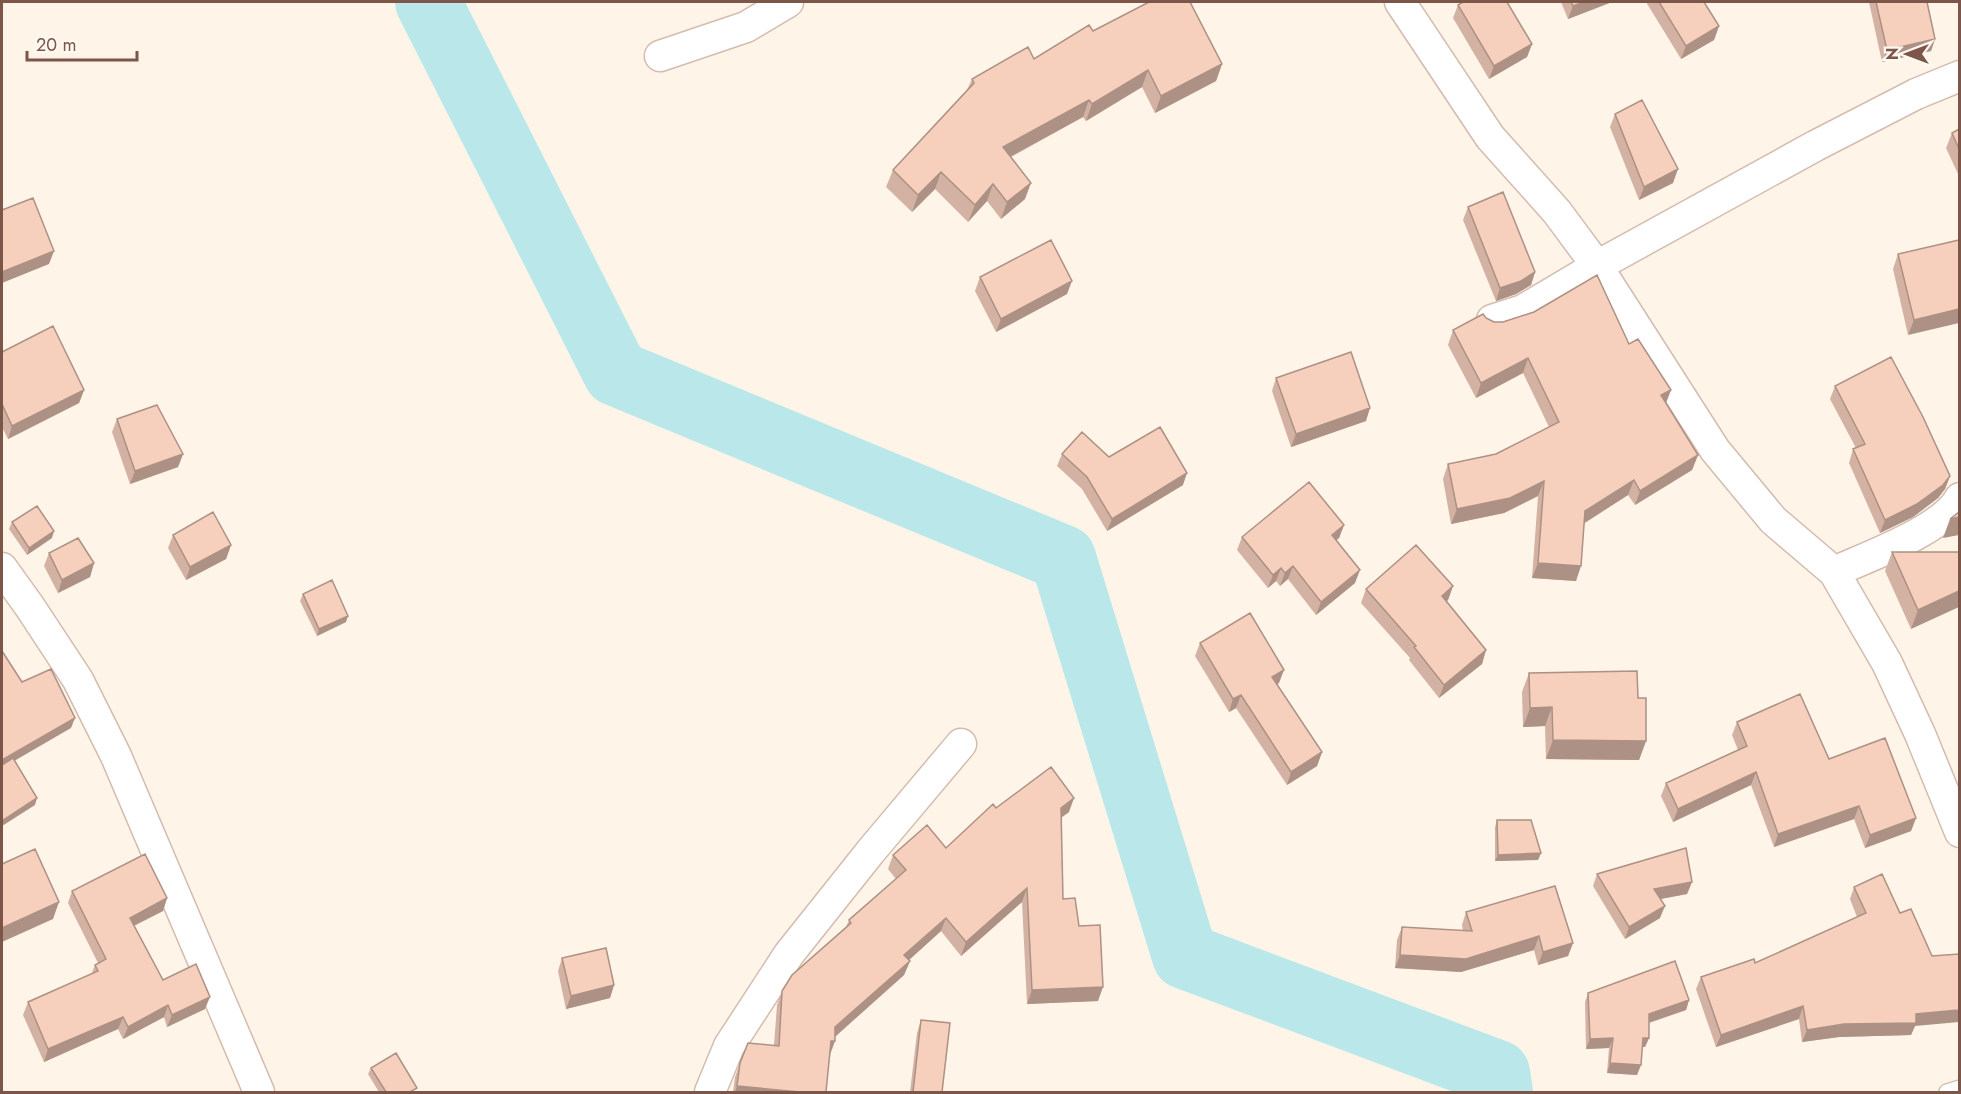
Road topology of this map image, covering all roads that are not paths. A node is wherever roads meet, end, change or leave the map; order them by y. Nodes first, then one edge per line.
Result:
1 (787, 2) edge
2 (1400, 2) edge
3 (660, 56) dead end
4 (1959, 76) edge
5 (1598, 266) junction
6 (1492, 320) edge
7 (1959, 498) edge
8 (2, 568) edge
9 (1834, 572) junction
10 (961, 744) dead end
11 (1959, 832) edge
12 (1959, 1088) edge
13 (259, 1092) edge
14 (710, 1092) edge
15 (1947, 1092) edge

1 - 3 street
2 - 5 street
4 - 5 street
5 - 6 street
5 - 9 street
7 - 9 street
8 - 13 street
9 - 11 street
10 - 14 street
12 - 15 lane

